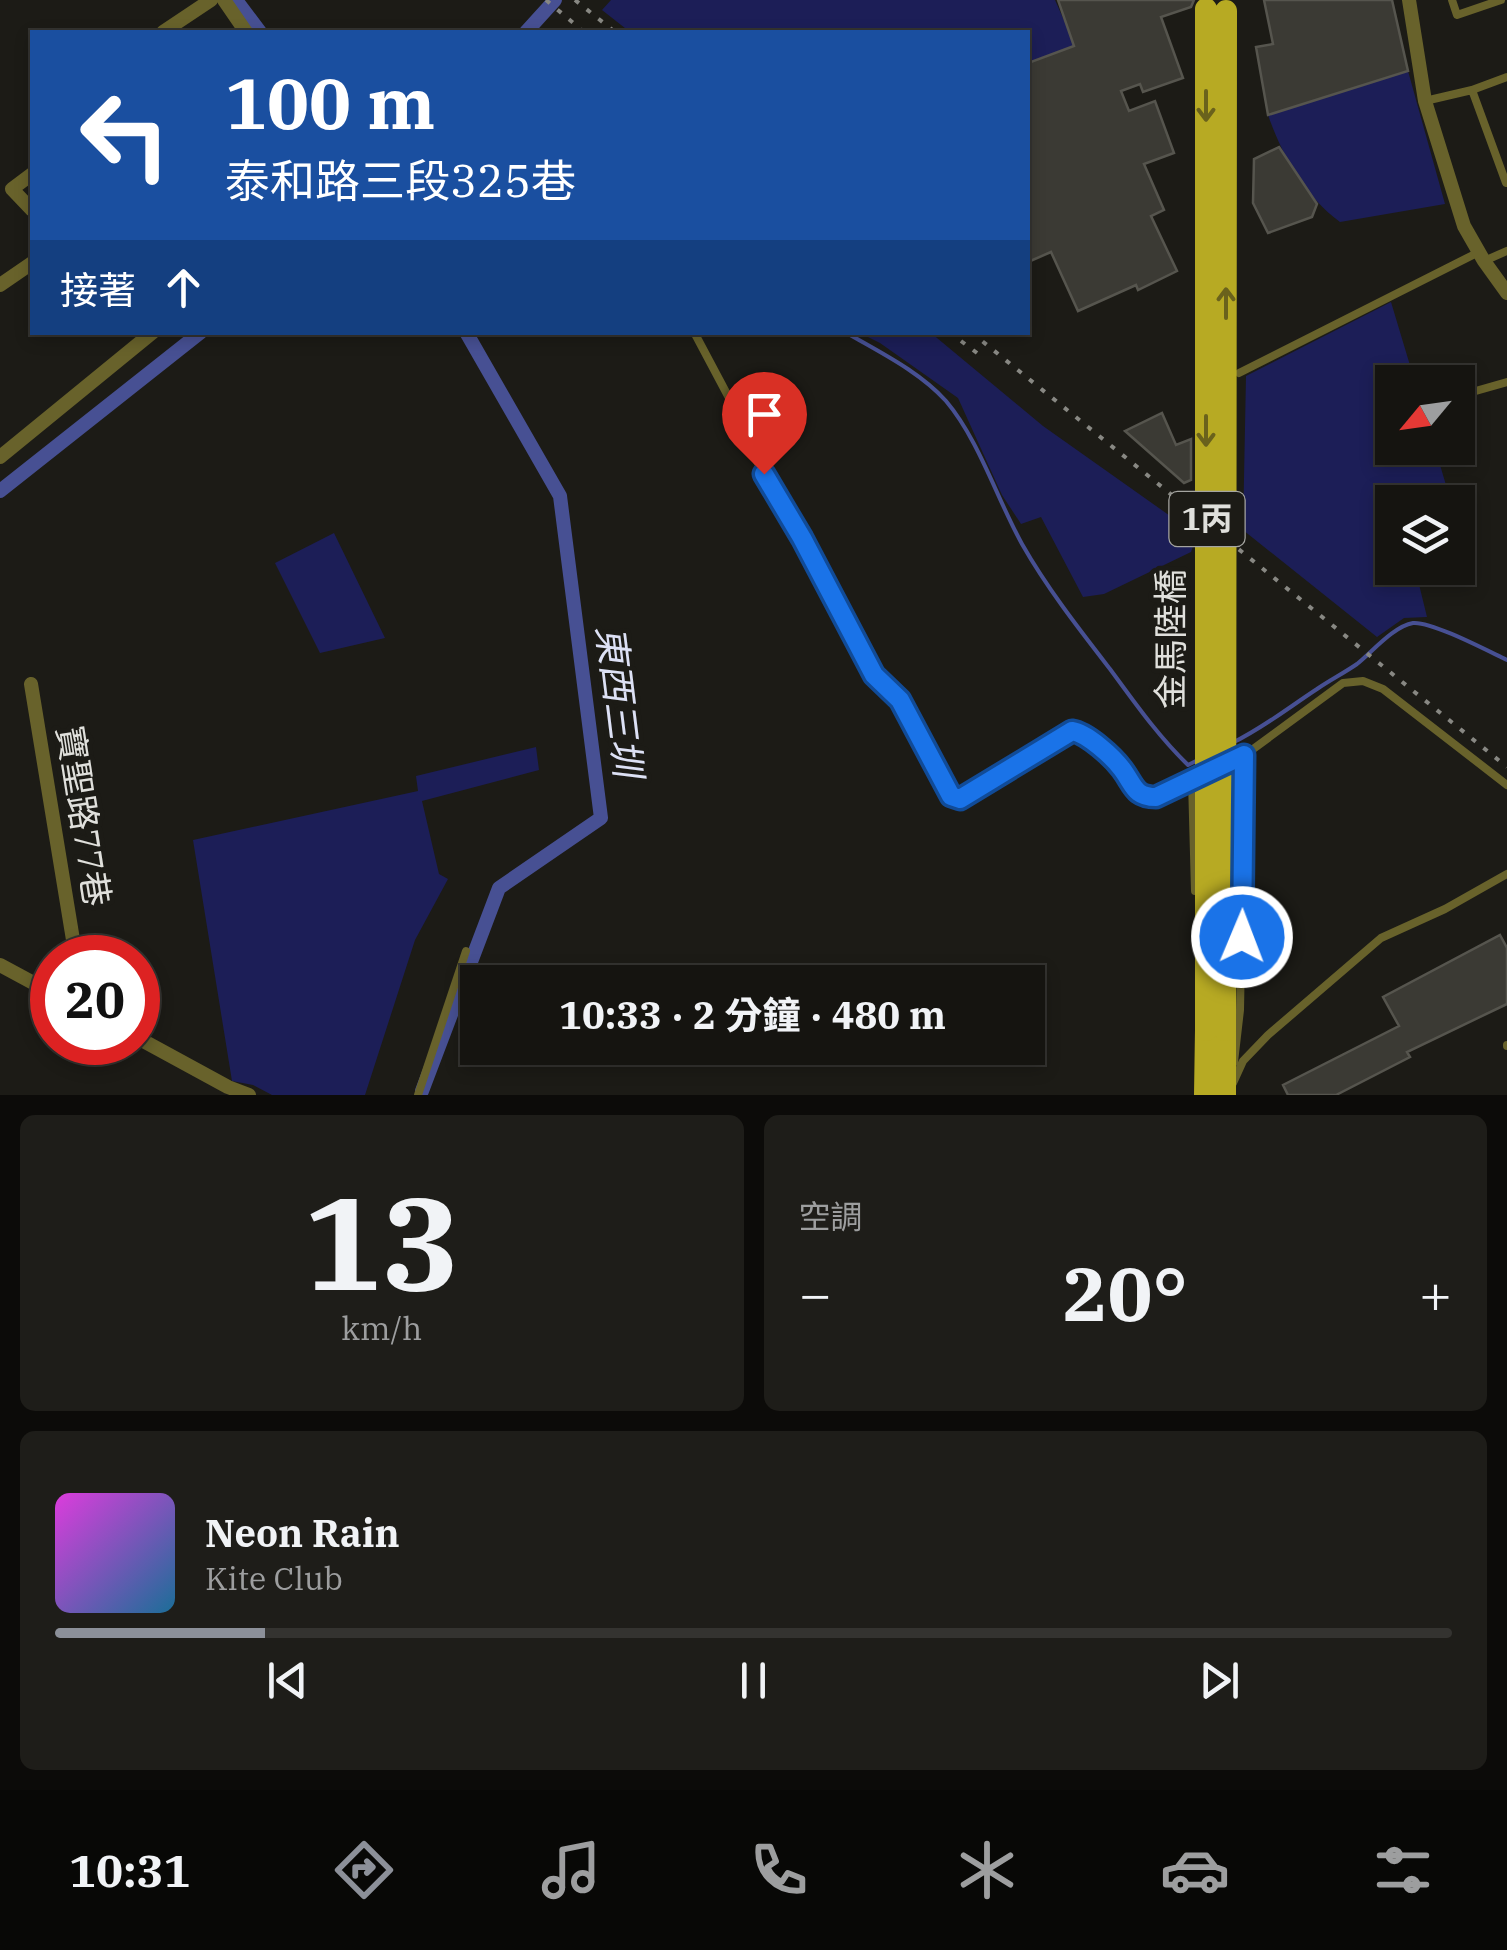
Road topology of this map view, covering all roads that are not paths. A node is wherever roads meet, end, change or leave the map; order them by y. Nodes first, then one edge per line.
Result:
1 (212, 0) edge
2 (224, 0) edge
3 (1409, 0) edge
4 (1452, 0) edge
5 (1502, 0) edge
6 (1213, 4) edge
7 (165, 30) edge
8 (245, 30) edge
9 (1507, 77) edge
10 (1472, 90) junction
11 (1425, 101) junction
12 (1507, 150) edge
13 (1497, 153) junction
14 (30, 176) edge
15 (1506, 182) edge
16 (30, 208) edge
17 (1507, 251) edge
18 (1481, 257) junction
19 (30, 264) edge
20 (0, 284) edge
21 (1507, 293) edge
22 (149, 335) edge
23 (696, 335) edge
24 (1239, 373) dead end
25 (1507, 382) edge
26 (1475, 391) edge
27 (0, 457) edge
28 (30, 684) dead end
29 (1244, 755) junction
30 (1192, 781) junction
31 (1507, 785) edge
32 (1507, 874) edge
33 (1195, 898) dead end
34 (72, 935) edge
35 (1196, 937) dead end
36 (466, 950) dead end
37 (0, 965) edge
38 (30, 981) edge
39 (1216, 1030) junction
40 (160, 1050) edge
41 (249, 1095) edge
42 (418, 1095) edge
43 (1204, 1095) edge
44 (1226, 1095) edge

1 - 7 street
2 - 8 street
3 - 11 street
4 - 5 lane
6 - 39 main road, 金馬陸橋 / 1丙, bridge
9 - 10 lane
10 - 11 lane
10 - 13 lane
11 - 18 street
12 - 13 lane
13 - 15 lane
14 - 16 street
17 - 18 lane
18 - 21 street
18 - 24 lane
19 - 20 street
22 - 27 street
23 - 30 lane
25 - 26 lane
28 - 34 street, 寶聖路77巷
29 - 30 lane
29 - 31 lane
29 - 44 lane
30 - 33 lane
32 - 44 lane
35 - 43 lane
36 - 42 lane
37 - 38 street
39 - 43 main road, 1丙
39 - 44 main road, 1丙
40 - 41 street

